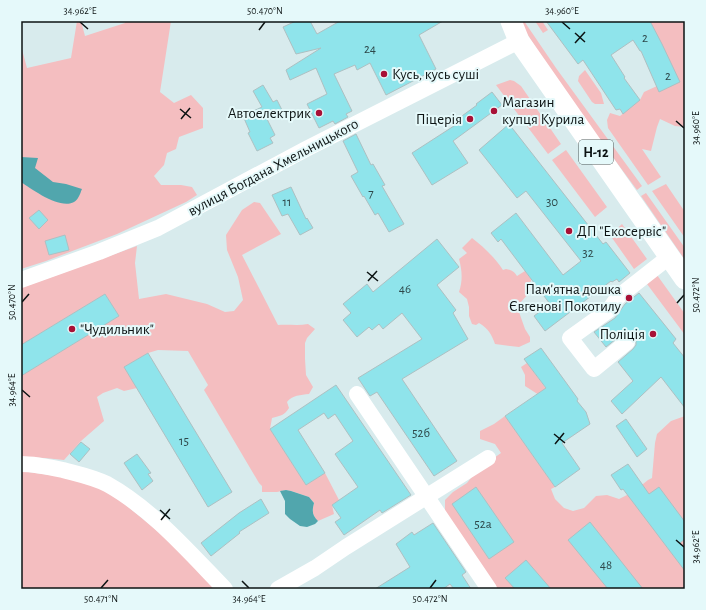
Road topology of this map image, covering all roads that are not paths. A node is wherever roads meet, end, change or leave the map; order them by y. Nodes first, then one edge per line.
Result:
1 (511, 21) edge
2 (519, 41) junction
3 (669, 257) junction
4 (21, 280) edge
5 (685, 280) edge
6 (627, 342) dead end
7 (358, 394) dead end
8 (488, 458) dead end
9 (21, 464) edge
10 (427, 496) junction
11 (225, 589) edge
12 (278, 589) edge
13 (488, 589) edge

1 - 2 main road, Н-12
2 - 3 main road, Н-12
2 - 4 street, вулиця Богдана Хмельницького
3 - 5 main road, Н-12
3 - 6 street
7 - 10 street
8 - 10 street
9 - 11 street
10 - 12 street
10 - 13 street

